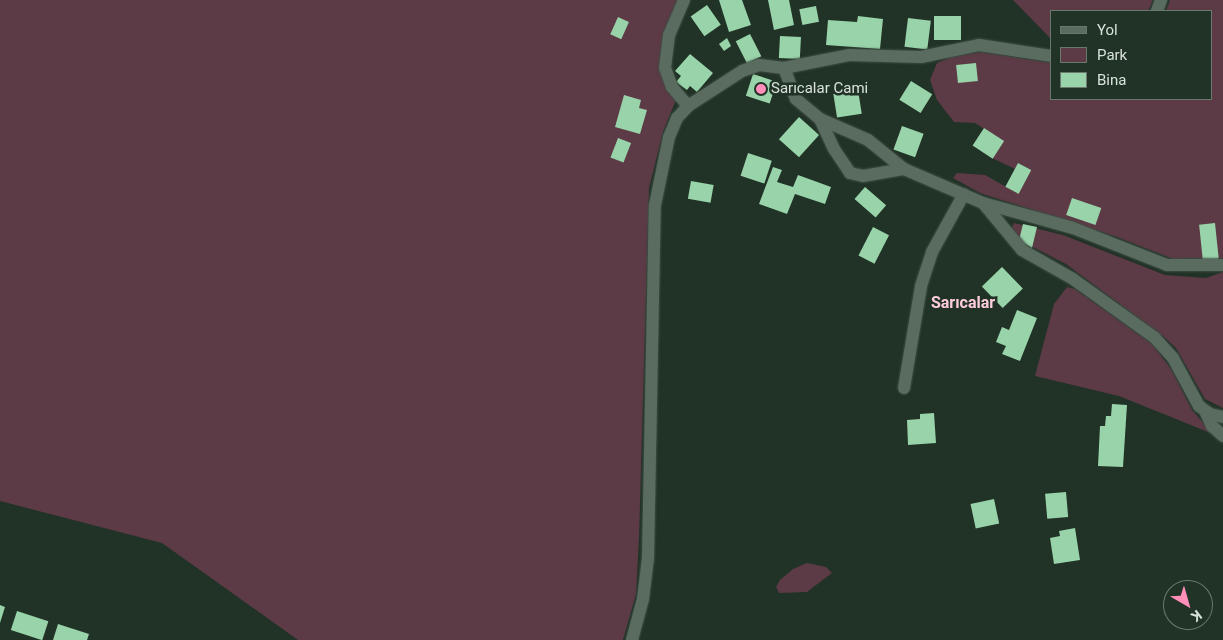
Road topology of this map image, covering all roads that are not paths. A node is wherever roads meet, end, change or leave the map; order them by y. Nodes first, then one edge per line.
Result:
1 (684, 0) edge
2 (1050, 56) edge
3 (784, 68) junction
4 (688, 106) junction
5 (820, 119) junction
6 (904, 169) junction
7 (964, 194) junction
8 (983, 203) junction
9 (1223, 265) edge
10 (904, 388) dead end
11 (1205, 411) junction
12 (1223, 417) edge
13 (1223, 436) edge
14 (632, 640) edge

1 - 4 street
2 - 3 street
3 - 4 street
3 - 5 street
4 - 14 street
5 - 6 street
5 - 6 street
6 - 7 street
7 - 8 street
7 - 10 street
8 - 9 street
8 - 11 street
11 - 12 street
11 - 13 street

